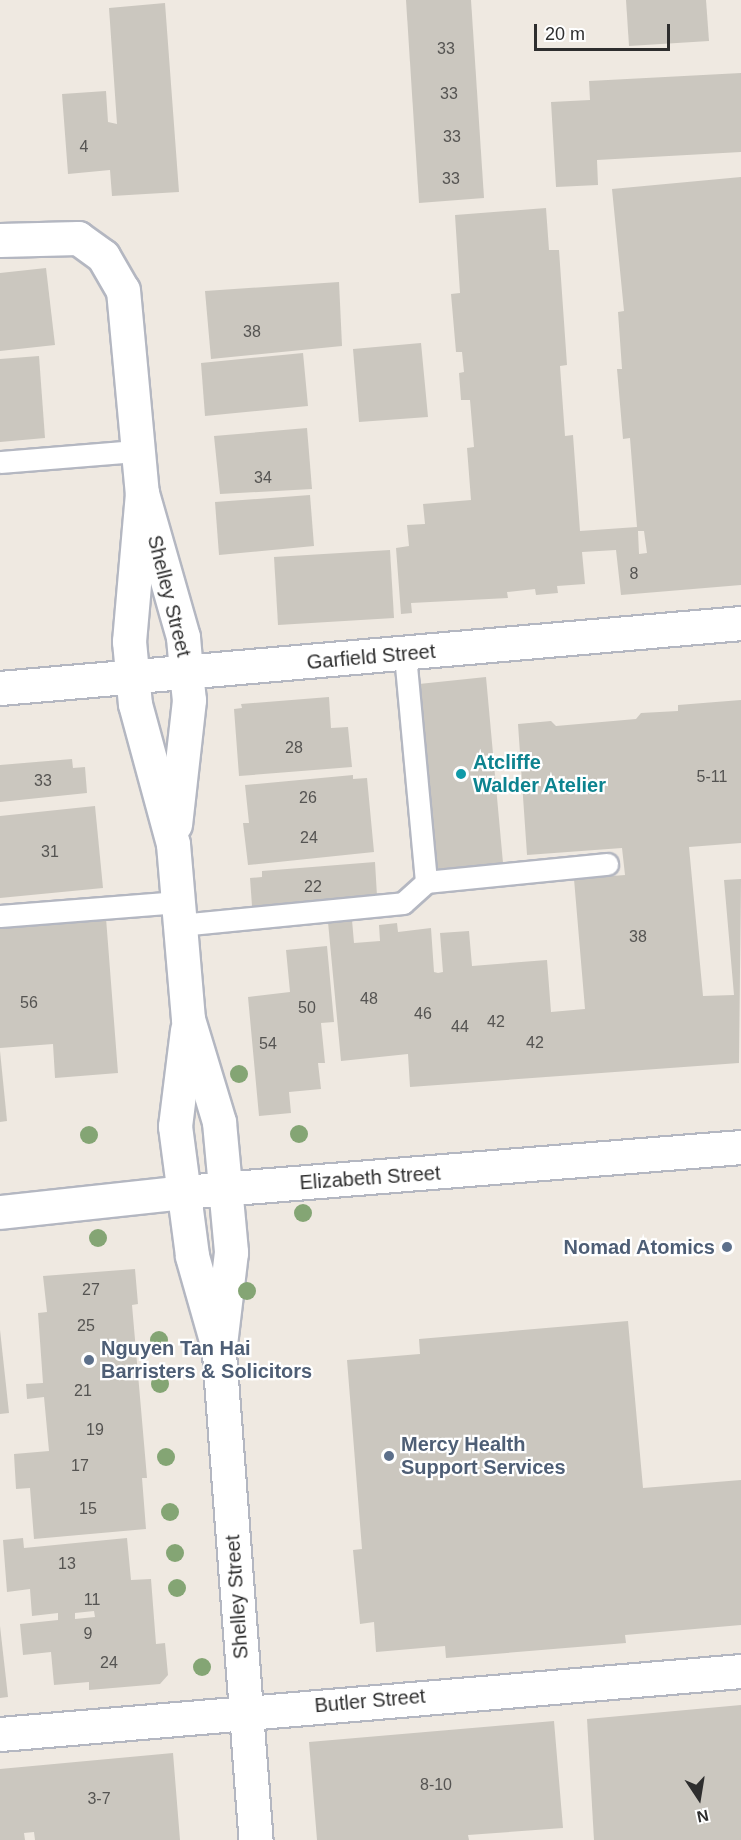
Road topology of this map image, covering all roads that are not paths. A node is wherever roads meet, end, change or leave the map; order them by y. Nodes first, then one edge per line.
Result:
1 (0, 240) edge
2 (138, 451) junction
3 (0, 462) edge
4 (142, 493) junction
5 (741, 623) edge
6 (405, 654) junction
7 (186, 672) junction
8 (132, 677) junction
9 (0, 688) edge
10 (173, 844) junction
11 (607, 864) dead end
12 (426, 882) junction
13 (179, 914) junction
14 (0, 916) edge
15 (188, 1019) junction
16 (741, 1147) edge
17 (225, 1189) junction
18 (183, 1192) junction
19 (0, 1212) edge
20 (219, 1353) junction
21 (741, 1671) edge
22 (245, 1713) junction
23 (0, 1734) edge
24 (256, 1840) edge

1 - 2 street, Shelley Street
2 - 3 lane
2 - 4 street, Shelley Street
4 - 7 street, Shelley Street
4 - 8 street, Shelley Street
5 - 6 street, Garfield Street
6 - 7 street, Garfield Street
6 - 12 lane
7 - 8 street, Garfield Street
7 - 10 street, Shelley Street
8 - 9 street, Garfield Street
8 - 10 street, Shelley Street
10 - 13 street, Shelley Street
11 - 12 lane
12 - 13 lane
13 - 14 lane
13 - 15 street, Shelley Street
15 - 17 street, Shelley Street
15 - 18 street, Shelley Street
16 - 17 street, Elizabeth Street
17 - 18 street, Elizabeth Street
17 - 20 street, Shelley Street
18 - 19 street, Elizabeth Street
18 - 20 street, Shelley Street
20 - 22 street, Shelley Street
21 - 22 street, Butler Street
22 - 23 street, Butler Street
22 - 24 street, Shelley Street

